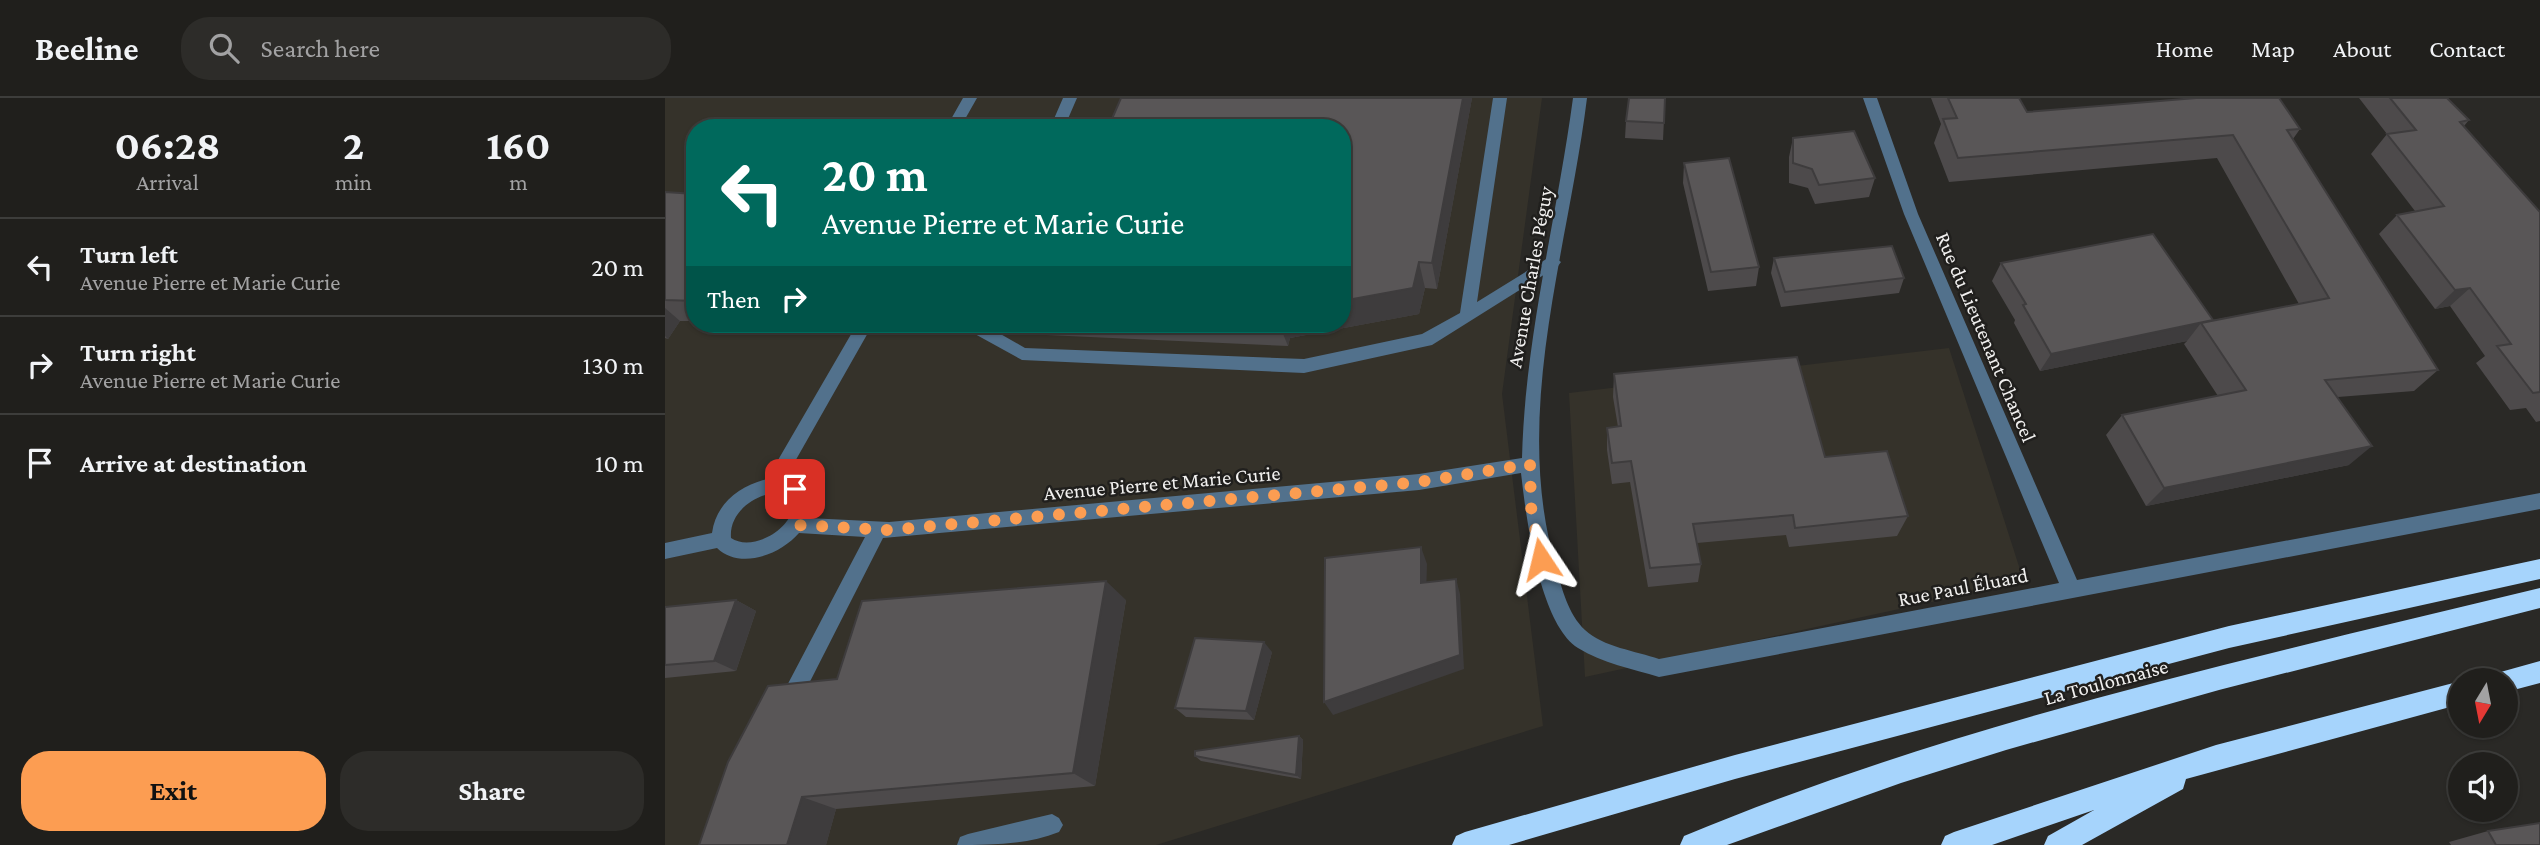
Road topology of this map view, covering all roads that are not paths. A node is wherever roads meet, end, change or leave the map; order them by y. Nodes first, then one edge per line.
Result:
1 (970, 98) edge
2 (1070, 98) edge
3 (1500, 98) edge
4 (1580, 98) edge
5 (1870, 98) edge
6 (958, 119) edge
7 (1061, 119) edge
8 (1553, 262) junction
9 (1467, 316) junction
10 (860, 333) edge
11 (986, 333) edge
12 (1530, 464) junction
13 (773, 485) junction
14 (2540, 501) edge
15 (797, 525) junction
16 (878, 530) junction
17 (722, 539) junction
18 (665, 551) edge
19 (2540, 569) edge
20 (2071, 589) junction
21 (2540, 598) edge
22 (859, 604) edge
23 (838, 605) junction
24 (2540, 672) edge
25 (2518, 678) edge
26 (2448, 695) edge
27 (780, 721) edge
28 (2216, 757) junction
29 (1052, 825) dead end
30 (968, 845) edge
31 (1465, 845) edge
32 (1693, 845) edge
33 (1954, 845) edge
34 (2057, 845) edge

1 - 6 street
2 - 7 street
3 - 9 street
4 - 8 street, Avenue Charles Péguy
5 - 20 street, Rue du Lieutenant Chancel
8 - 9 street
8 - 12 street, Avenue Charles Péguy
9 - 11 street
10 - 13 street
12 - 16 street, Avenue Pierre et Marie Curie
12 - 20 street, Rue Paul Éluard
13 - 15 street
13 - 17 street
14 - 20 street, Rue Paul Éluard
15 - 16 street, Avenue Pierre et Marie Curie
15 - 17 street
16 - 23 street
17 - 18 street
19 - 31 highway
21 - 32 highway, La Toulonnaise
22 - 23 street
23 - 27 street
24 - 25 highway
26 - 28 highway
28 - 33 highway
28 - 34 highway
29 - 30 street

